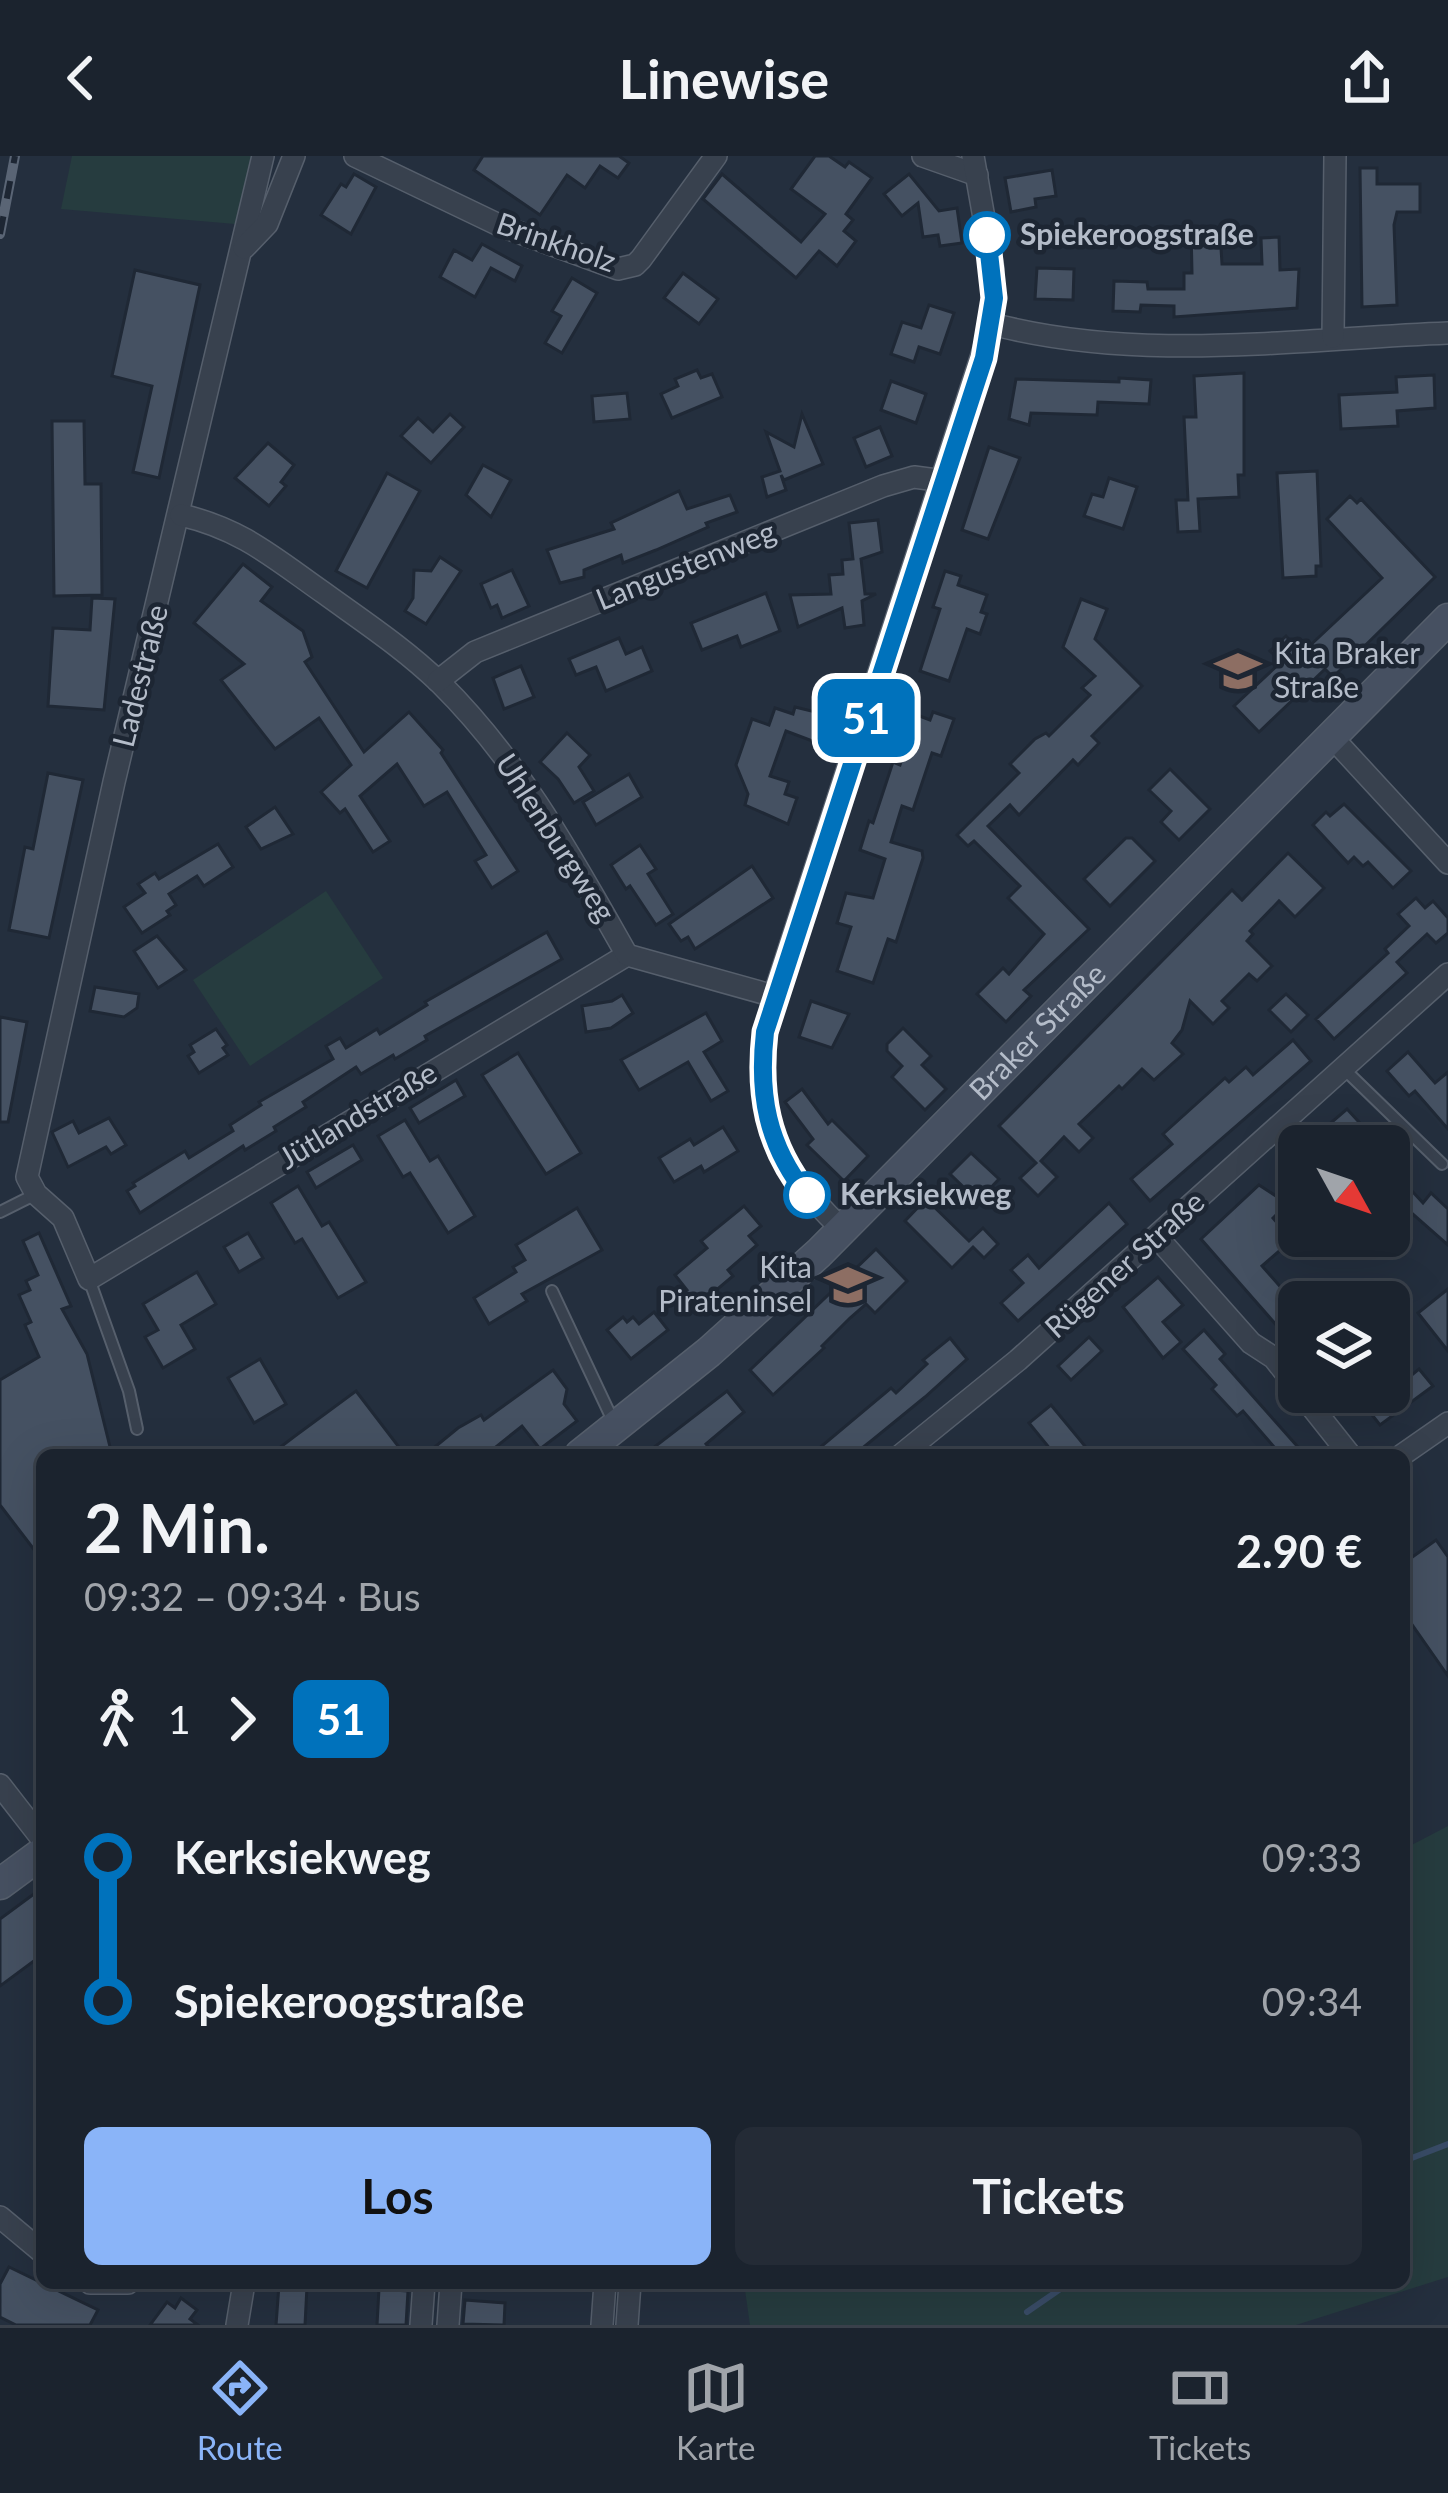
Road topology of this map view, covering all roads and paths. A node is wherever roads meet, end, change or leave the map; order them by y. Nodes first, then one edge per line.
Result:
1 (263, 156) edge
2 (294, 156) edge
3 (355, 156) edge
4 (716, 156) edge
5 (923, 156) edge
6 (1335, 156) edge
7 (975, 165) edge
8 (243, 249) junction
9 (992, 324) junction
10 (1448, 333) edge
11 (1333, 338) junction
12 (944, 481) junction
13 (181, 514) junction
14 (1448, 619) edge
15 (438, 681) junction
16 (1330, 735) junction
17 (1448, 863) edge
18 (628, 955) junction
19 (1448, 974) edge
20 (774, 996) junction
21 (1343, 1068) junction
22 (1442, 1163) dead end
23 (36, 1194) junction
24 (0, 1212) edge
25 (842, 1229) junction
26 (1157, 1238) junction
27 (89, 1279) junction
28 (552, 1291) dead end
29 (1278, 1363) edge
30 (1317, 1413) edge
31 (1448, 1423) edge
32 (616, 1428) junction
33 (136, 1430) dead end
34 (588, 1449) edge
35 (908, 1449) edge
36 (1345, 1449) edge
37 (1410, 1449) edge
38 (0, 1785) edge
39 (36, 1830) edge
40 (36, 1857) edge
41 (0, 1884) edge
42 (0, 2217) edge
43 (36, 2247) edge
44 (243, 2289) edge
45 (424, 2289) edge
46 (451, 2289) edge
47 (605, 2289) edge
48 (630, 2289) edge
49 (237, 2325) edge
50 (421, 2325) edge
51 (448, 2325) edge
52 (602, 2325) edge
53 (627, 2325) edge

1 - 8 street, Ladestraße
2 - 8 street
3 - 4 street, Brinkholz
5 - 7 street
6 - 11 street
7 - 9 street
8 - 13 street, Ladestraße
9 - 11 street
9 - 12 street
10 - 11 street
12 - 15 street, Langustenweg
12 - 20 street
13 - 15 street, Uhlenburgweg
13 - 23 street, Ladestraße
14 - 16 main road, Braker Straße
15 - 18 street, Uhlenburgweg
16 - 17 street
16 - 25 main road, Braker Straße
18 - 20 street, Uhlenburgweg
18 - 27 street, Jütlandstraße
19 - 21 street, Rügener Straße
20 - 25 street
21 - 22 lane
21 - 26 street, Rügener Straße
23 - 24 lane
23 - 27 street
25 - 32 main road, Braker Straße
26 - 29 street
26 - 35 street, Rügener Straße
27 - 33 lane
28 - 32 lane
30 - 36 street
31 - 37 street
32 - 34 main road, Braker Straße
38 - 39 street
40 - 41 main road
42 - 43 street
44 - 49 street
45 - 50 street
46 - 51 street
47 - 52 street
48 - 53 street

